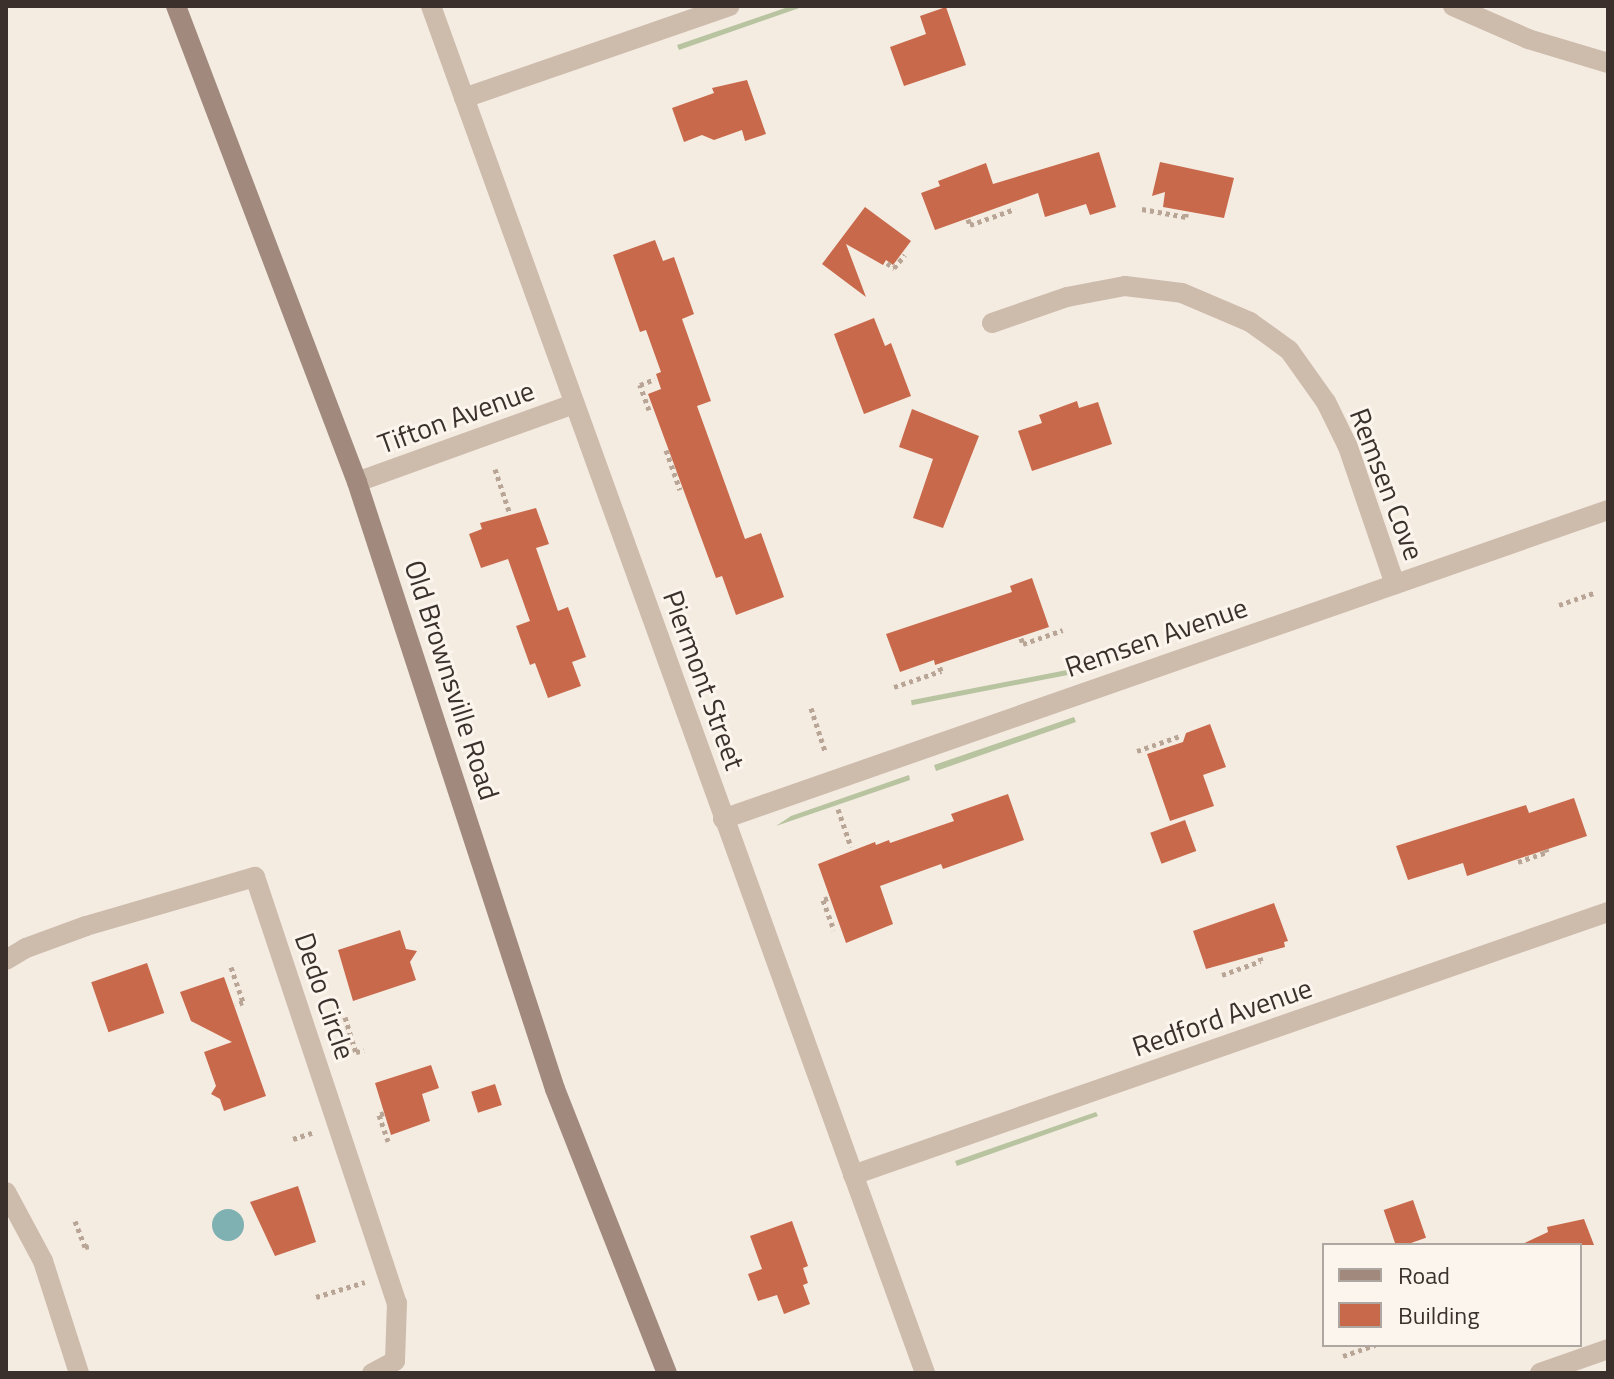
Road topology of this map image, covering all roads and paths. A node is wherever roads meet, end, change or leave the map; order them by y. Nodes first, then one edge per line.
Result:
1 (176, 6) edge
2 (431, 6) edge
3 (730, 6) edge
4 (1453, 6) edge
5 (1608, 63) edge
6 (464, 98) junction
7 (1015, 209) dead end
8 (1142, 209) dead end
9 (1186, 213) dead end
10 (968, 219) dead end
11 (905, 255) dead end
12 (887, 263) dead end
13 (992, 323) dead end
14 (655, 379) dead end
15 (574, 404) junction
16 (649, 410) dead end
17 (666, 450) dead end
18 (495, 469) dead end
19 (357, 482) junction
20 (680, 490) dead end
21 (1608, 510) edge
22 (510, 514) dead end
23 (1395, 584) junction
24 (1594, 593) dead end
25 (1559, 605) dead end
26 (1063, 630) dead end
27 (1021, 638) dead end
28 (939, 665) dead end
29 (894, 687) dead end
30 (811, 708) dead end
31 (1180, 736) dead end
32 (825, 751) dead end
33 (1137, 751) dead end
34 (838, 809) dead end
35 (723, 819) junction
36 (851, 847) dead end
37 (1546, 849) dead end
38 (1518, 862) dead end
39 (828, 898) dead end
40 (1608, 912) edge
41 (834, 930) dead end
42 (1260, 957) dead end
43 (6, 960) edge
44 (231, 967) dead end
45 (1222, 975) dead end
46 (236, 1005) dead end
47 (345, 1017) dead end
48 (364, 1050) dead end
49 (384, 1113) dead end
50 (320, 1130) dead end
51 (293, 1139) dead end
52 (388, 1141) dead end
53 (853, 1175) junction
54 (6, 1192) edge
55 (75, 1221) dead end
56 (89, 1246) dead end
57 (369, 1281) dead end
58 (316, 1297) dead end
59 (1369, 1347) edge
60 (1608, 1349) edge
61 (1343, 1356) dead end
62 (79, 1373) edge
63 (372, 1373) edge
64 (667, 1373) edge
65 (925, 1373) edge
66 (1540, 1373) edge

1 - 19 street, Old Brownsville Road
2 - 6 street, Piermont Street
3 - 6 street
4 - 5 street
6 - 15 street, Piermont Street
7 - 10 path
8 - 9 path
11 - 12 path
13 - 23 street, Remsen Cove
14 - 16 path
15 - 19 street, Tifton Avenue
15 - 35 street, Piermont Street
17 - 20 path
18 - 22 path
19 - 64 street, Old Brownsville Road
21 - 23 street, Remsen Avenue
23 - 35 street, Remsen Avenue
24 - 25 path
26 - 27 path
28 - 29 path
30 - 32 path
31 - 33 path
34 - 36 path
35 - 53 street, Piermont Street
37 - 38 path
39 - 41 path
40 - 53 street, Redford Avenue
42 - 45 path
43 - 63 street, Dedo Circle
44 - 46 path
47 - 48 path
49 - 52 path
50 - 51 path
53 - 65 street, Piermont Street
54 - 62 street
55 - 56 path
57 - 58 path
59 - 61 path
60 - 66 street

